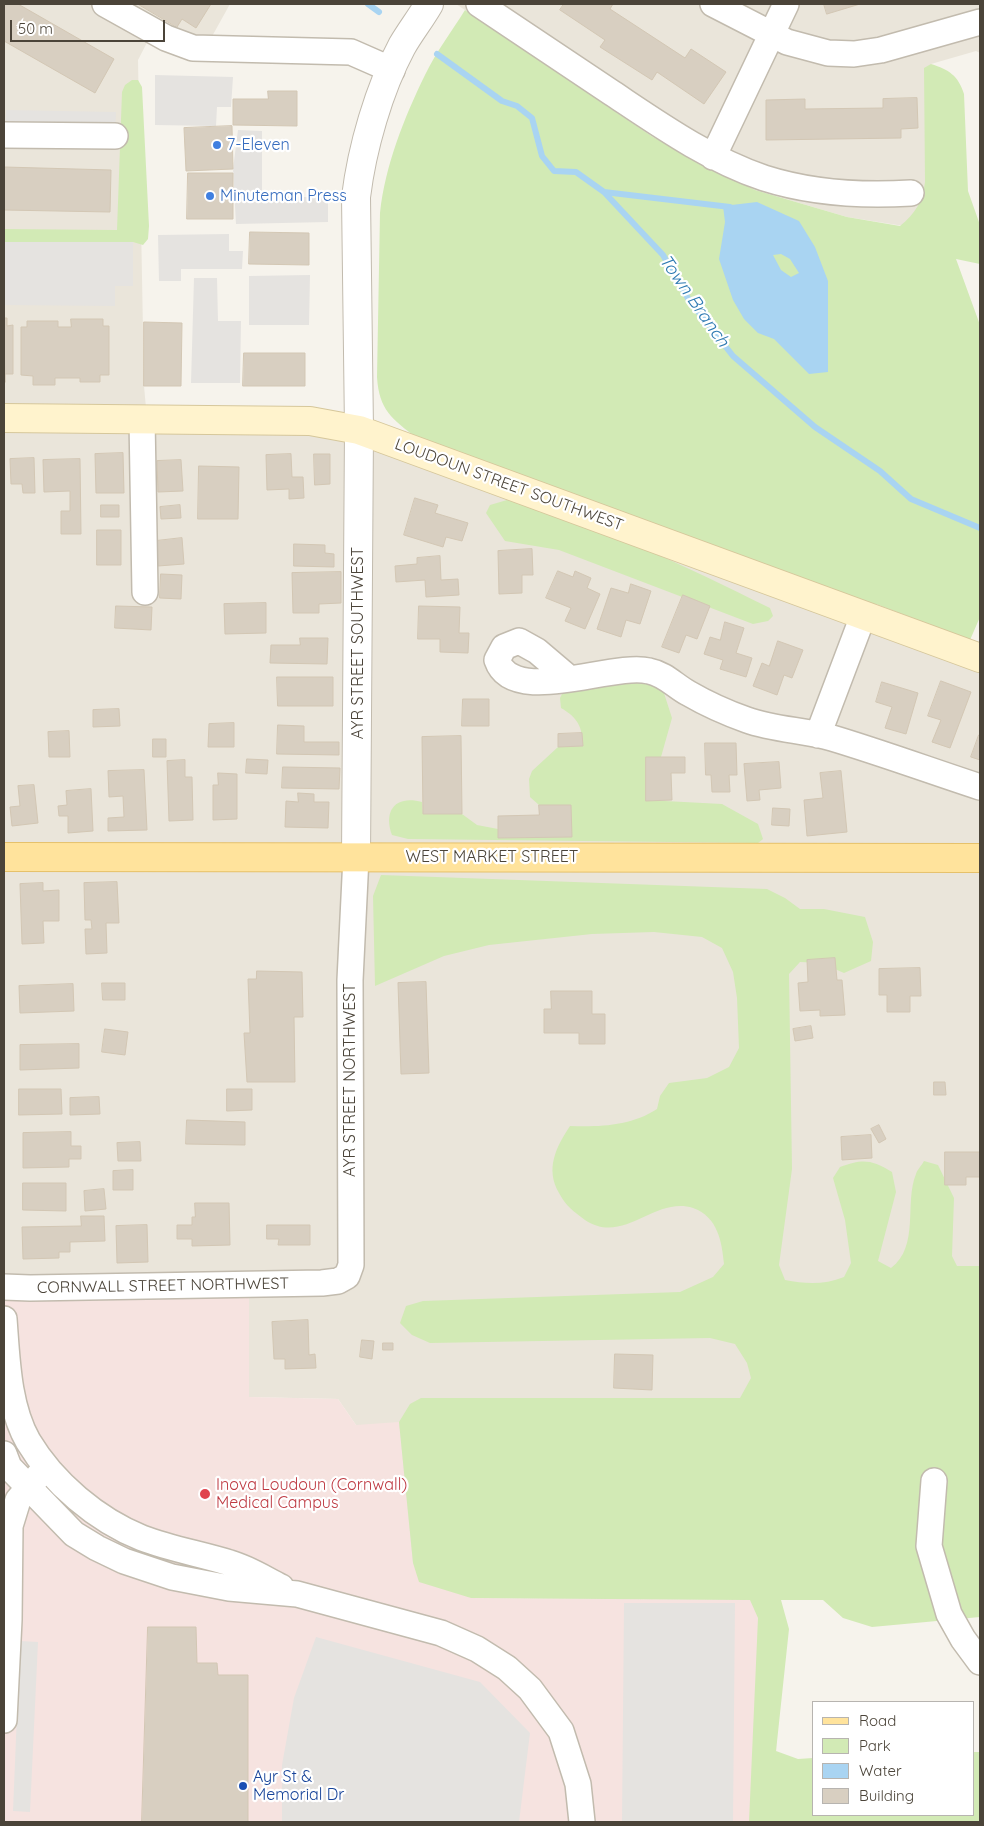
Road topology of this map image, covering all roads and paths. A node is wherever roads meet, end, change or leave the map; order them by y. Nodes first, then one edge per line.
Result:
1 (105, 4) edge
2 (430, 4) edge
3 (479, 4) edge
4 (713, 4) edge
5 (786, 4) edge
6 (980, 22) edge
7 (771, 34) junction
8 (392, 70) junction
9 (4, 135) edge
10 (116, 136) dead end
11 (713, 157) junction
12 (911, 193) dead end
13 (4, 418) edge
14 (142, 419) junction
15 (359, 430) junction
16 (145, 592) dead end
17 (869, 618) junction
18 (980, 658) edge
19 (570, 679) dead end
20 (824, 737) junction
21 (980, 787) edge
22 (4, 857) edge
23 (356, 857) junction
24 (980, 858) edge
25 (322, 1283) joint
26 (4, 1287) edge
27 (4, 1319) edge
28 (4, 1454) edge
29 (46, 1465) junction
30 (934, 1481) dead end
31 (28, 1488) junction
32 (297, 1594) junction
33 (980, 1662) edge
34 (4, 1720) edge
35 (582, 1822) edge

1 - 8 street
2 - 8 street, AYR STREET SOUTHWEST
3 - 11 street
4 - 7 street
5 - 7 street
6 - 7 street
7 - 11 street
8 - 15 street, AYR STREET SOUTHWEST
9 - 10 street
11 - 12 street
13 - 14 main road, LOUDOUN STREET SOUTHWEST
14 - 15 main road, LOUDOUN STREET SOUTHWEST
14 - 16 street
15 - 17 main road, LOUDOUN STREET SOUTHWEST
15 - 23 street, AYR STREET SOUTHWEST
17 - 18 main road, LOUDOUN STREET SOUTHWEST
17 - 20 street
19 - 20 street
20 - 21 street
22 - 23 main road, WEST MARKET STREET
23 - 24 main road, WEST MARKET STREET
23 - 25 street, AYR STREET NORTHWEST
25 - 26 street, CORNWALL STREET NORTHWEST
27 - 29 street
28 - 31 street
29 - 31 street
29 - 32 street
30 - 33 street
31 - 32 street
31 - 34 street
32 - 35 street

